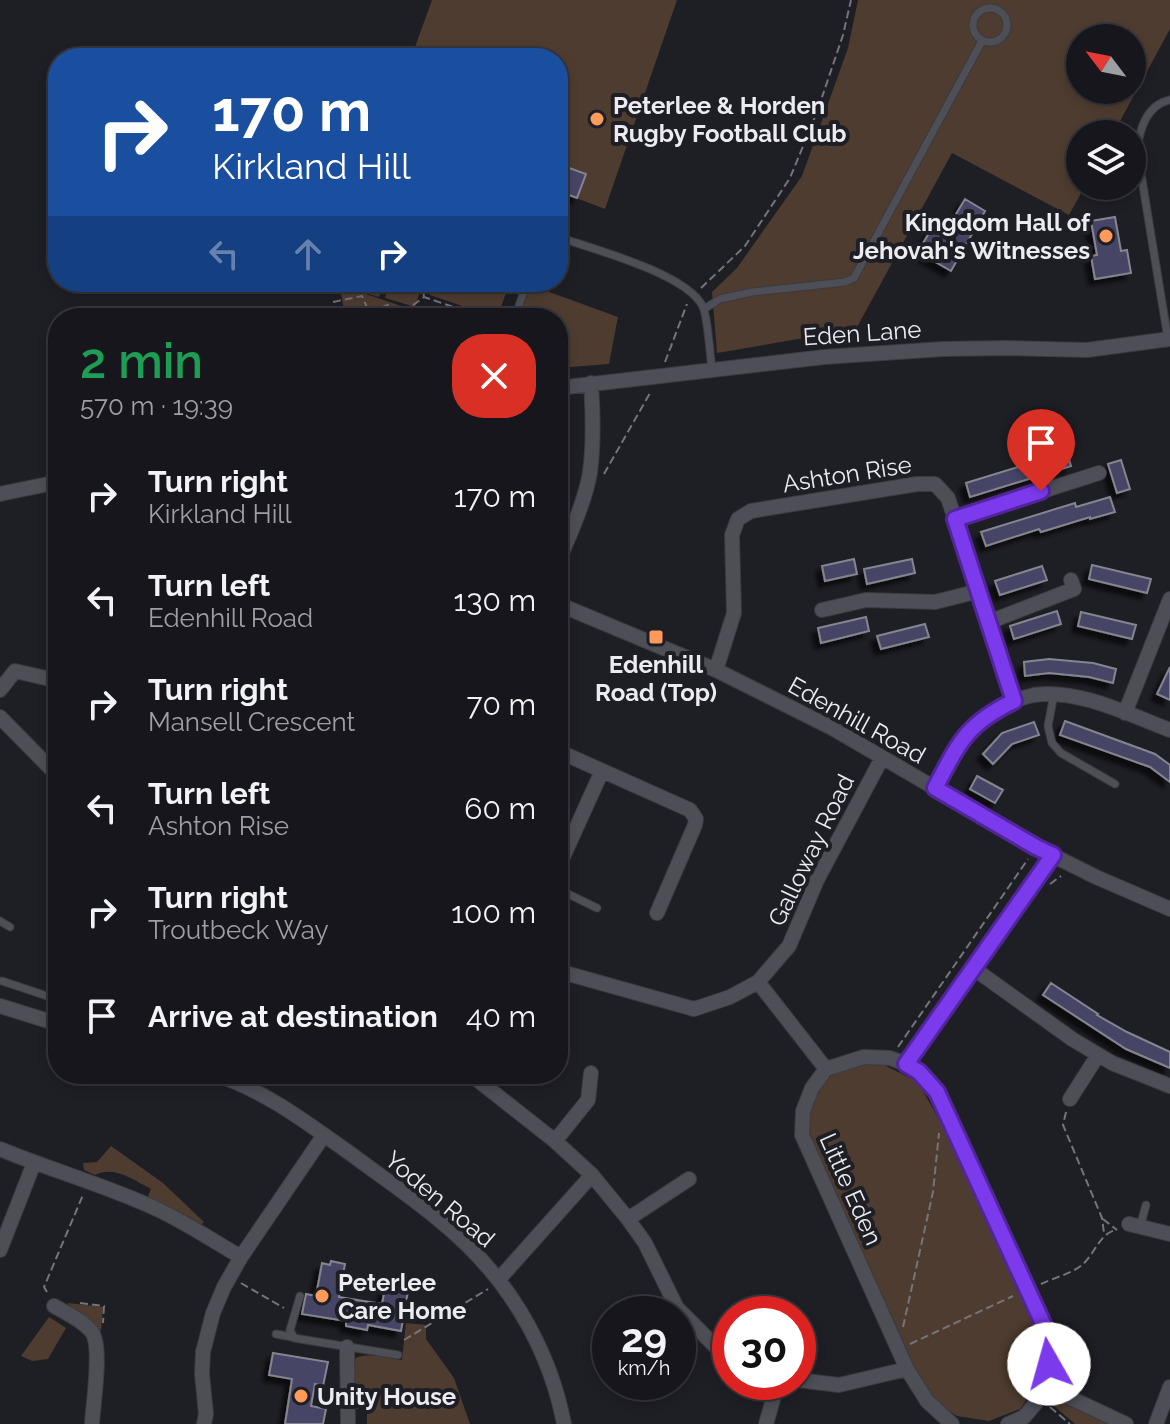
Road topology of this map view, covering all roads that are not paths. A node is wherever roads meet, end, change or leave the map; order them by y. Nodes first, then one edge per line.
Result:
1 (982, 41) junction
2 (1170, 100) edge
3 (568, 240) edge
4 (704, 309) junction
5 (1169, 339) edge
6 (712, 370) junction
7 (591, 383) junction
8 (568, 386) edge
9 (1099, 473) dead end
10 (48, 484) edge
11 (0, 494) edge
12 (955, 519) junction
13 (568, 539) edge
14 (1071, 580) dead end
15 (979, 591) junction
16 (1170, 600) edge
17 (568, 608) edge
18 (822, 610) dead end
19 (989, 622) junction
20 (716, 670) junction
21 (48, 679) edge
22 (0, 690) edge
23 (1054, 694) junction
24 (1014, 701) junction
25 (1125, 713) junction
26 (0, 717) edge
27 (1170, 730) edge
28 (568, 756) edge
29 (882, 758) junction
30 (48, 766) edge
31 (602, 771) junction
32 (1115, 784) dead end
33 (935, 788) junction
34 (568, 846) edge
35 (1053, 855) junction
36 (568, 894) edge
37 (597, 908) dead end
38 (1170, 909) edge
39 (657, 913) dead end
40 (0, 921) edge
41 (10, 927) dead end
42 (973, 968) junction
43 (568, 974) edge
44 (2, 981) dead end
45 (758, 982) junction
46 (48, 996) edge
47 (0, 1006) edge
48 (48, 1021) edge
49 (1098, 1055) junction
50 (906, 1064) junction
51 (826, 1069) junction
52 (591, 1073) dead end
53 (241, 1084) edge
54 (483, 1084) edge
55 (1170, 1086) edge
56 (1070, 1099) road end
57 (324, 1135) junction
58 (555, 1141) junction
59 (0, 1149) edge
60 (34, 1163) junction
61 (592, 1175) junction
62 (689, 1179) dead end
63 (1146, 1205) dead end
64 (628, 1219) junction
65 (1135, 1226) joint
66 (1170, 1234) edge
67 (0, 1250) edge
68 (241, 1257) junction
69 (493, 1284) junction
70 (300, 1296) dead end
71 (54, 1306) road end
72 (276, 1334) dead end
73 (292, 1337) junction
74 (712, 1343) edge
75 (347, 1347) junction
76 (398, 1355) dead end
77 (907, 1369) junction
78 (816, 1382) edge
79 (1170, 1387) edge
80 (1044, 1393) junction
81 (773, 1400) edge
82 (92, 1424) edge
83 (204, 1424) edge
84 (348, 1424) edge
85 (564, 1424) edge
86 (766, 1424) edge
87 (952, 1424) edge
88 (1008, 1424) edge
89 (1126, 1424) edge
90 (1156, 1424) edge

1 - 1 lane
1 - 4 lane
2 - 5 lane
3 - 4 lane
4 - 6 lane
5 - 6 street, Eden Lane
6 - 7 street, Eden Lane
7 - 8 street, Eden Lane
7 - 13 street
9 - 12 street
10 - 11 street
12 - 15 street, Ashton Rise
12 - 20 street, Ashton Rise
14 - 19 street
15 - 18 street
15 - 19 street, Ashton Rise
16 - 25 street
17 - 20 street, Edenhill Road
19 - 24 street, Ashton Rise
20 - 29 street, Edenhill Road
21 - 22 street
23 - 24 street
23 - 25 street
23 - 32 lane
24 - 33 street
25 - 27 street
26 - 30 street
28 - 31 street
29 - 33 street, Edenhill Road
29 - 45 street, Galloway Road
31 - 34 street
31 - 39 street
33 - 35 street, Edenhill Road
35 - 38 street, Edenhill Road
35 - 42 street
36 - 37 lane
40 - 41 lane
42 - 49 street
42 - 50 street
43 - 45 street, Galloway Road
44 - 46 lane
45 - 51 street
47 - 48 street
49 - 55 street
49 - 56 street
50 - 51 street
50 - 80 street
51 - 77 street, Little Eden
52 - 58 street
53 - 57 street, Yoden Road
54 - 58 street
57 - 68 street
57 - 69 street, Yoden Road
58 - 61 street
59 - 60 street
60 - 67 street
60 - 68 street
61 - 64 street
61 - 69 street
62 - 64 street
63 - 65 lane
64 - 74 street
65 - 66 street
68 - 83 street
69 - 85 street, Yoden Road
70 - 73 lane
71 - 82 street
72 - 73 lane
73 - 75 lane
75 - 76 lane
75 - 84 street
77 - 78 street
77 - 87 street, Little Eden
79 - 90 street
80 - 88 street
80 - 89 street
81 - 86 street

